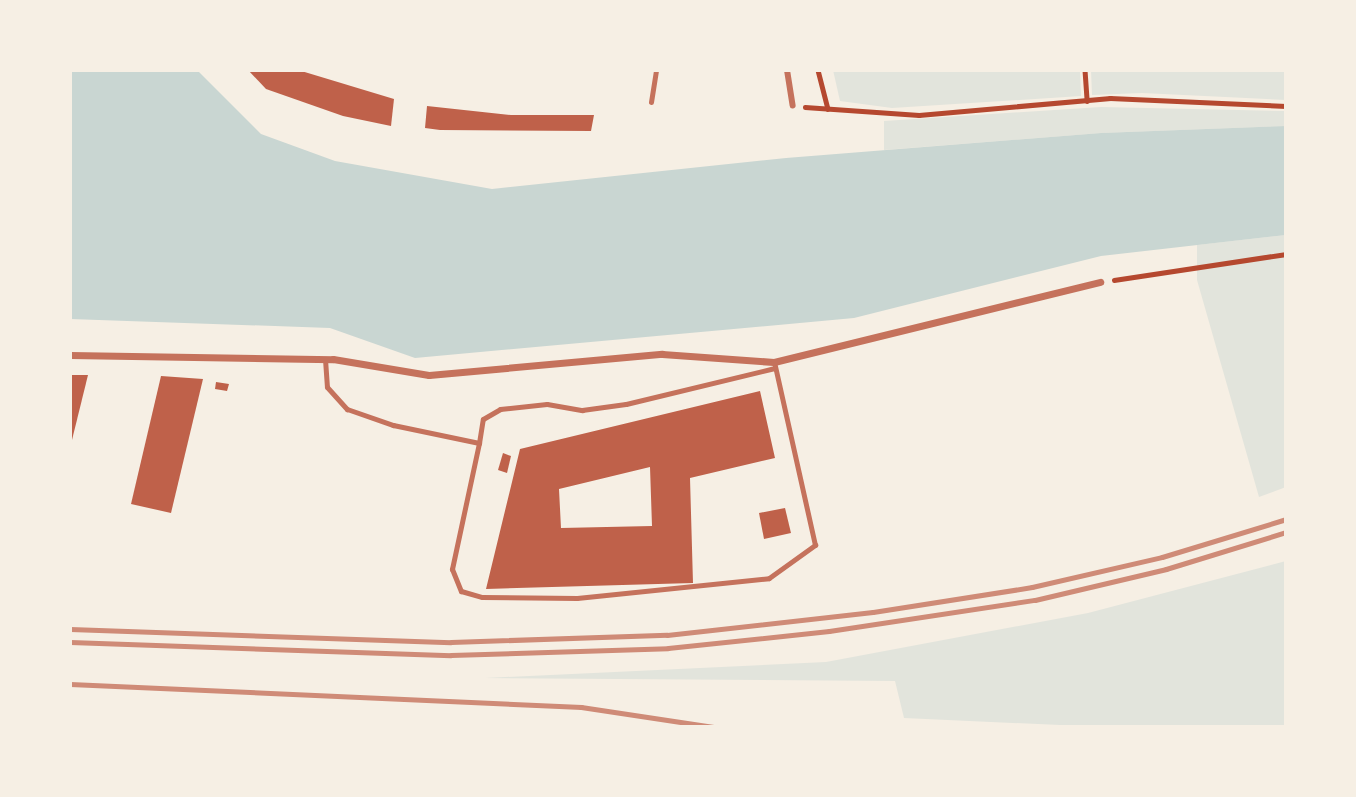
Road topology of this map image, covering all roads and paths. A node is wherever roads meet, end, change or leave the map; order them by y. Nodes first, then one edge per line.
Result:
1 (656, 70) edge
2 (787, 70) edge
3 (818, 70) edge
4 (1085, 70) edge
5 (1087, 101) junction
6 (652, 102) dead end
7 (793, 106) joint
8 (1286, 106) edge
9 (828, 109) junction
10 (1286, 254) edge
11 (1100, 282) joint
12 (70, 355) edge
13 (325, 359) junction
14 (775, 365) junction
15 (479, 443) junction

1 - 6 lane
2 - 7 street
3 - 9 path
4 - 5 path
5 - 8 path
5 - 9 path
7 - 9 path
10 - 11 path
11 - 14 street
12 - 13 street
13 - 14 street
13 - 15 lane
14 - 15 lane
14 - 15 lane

